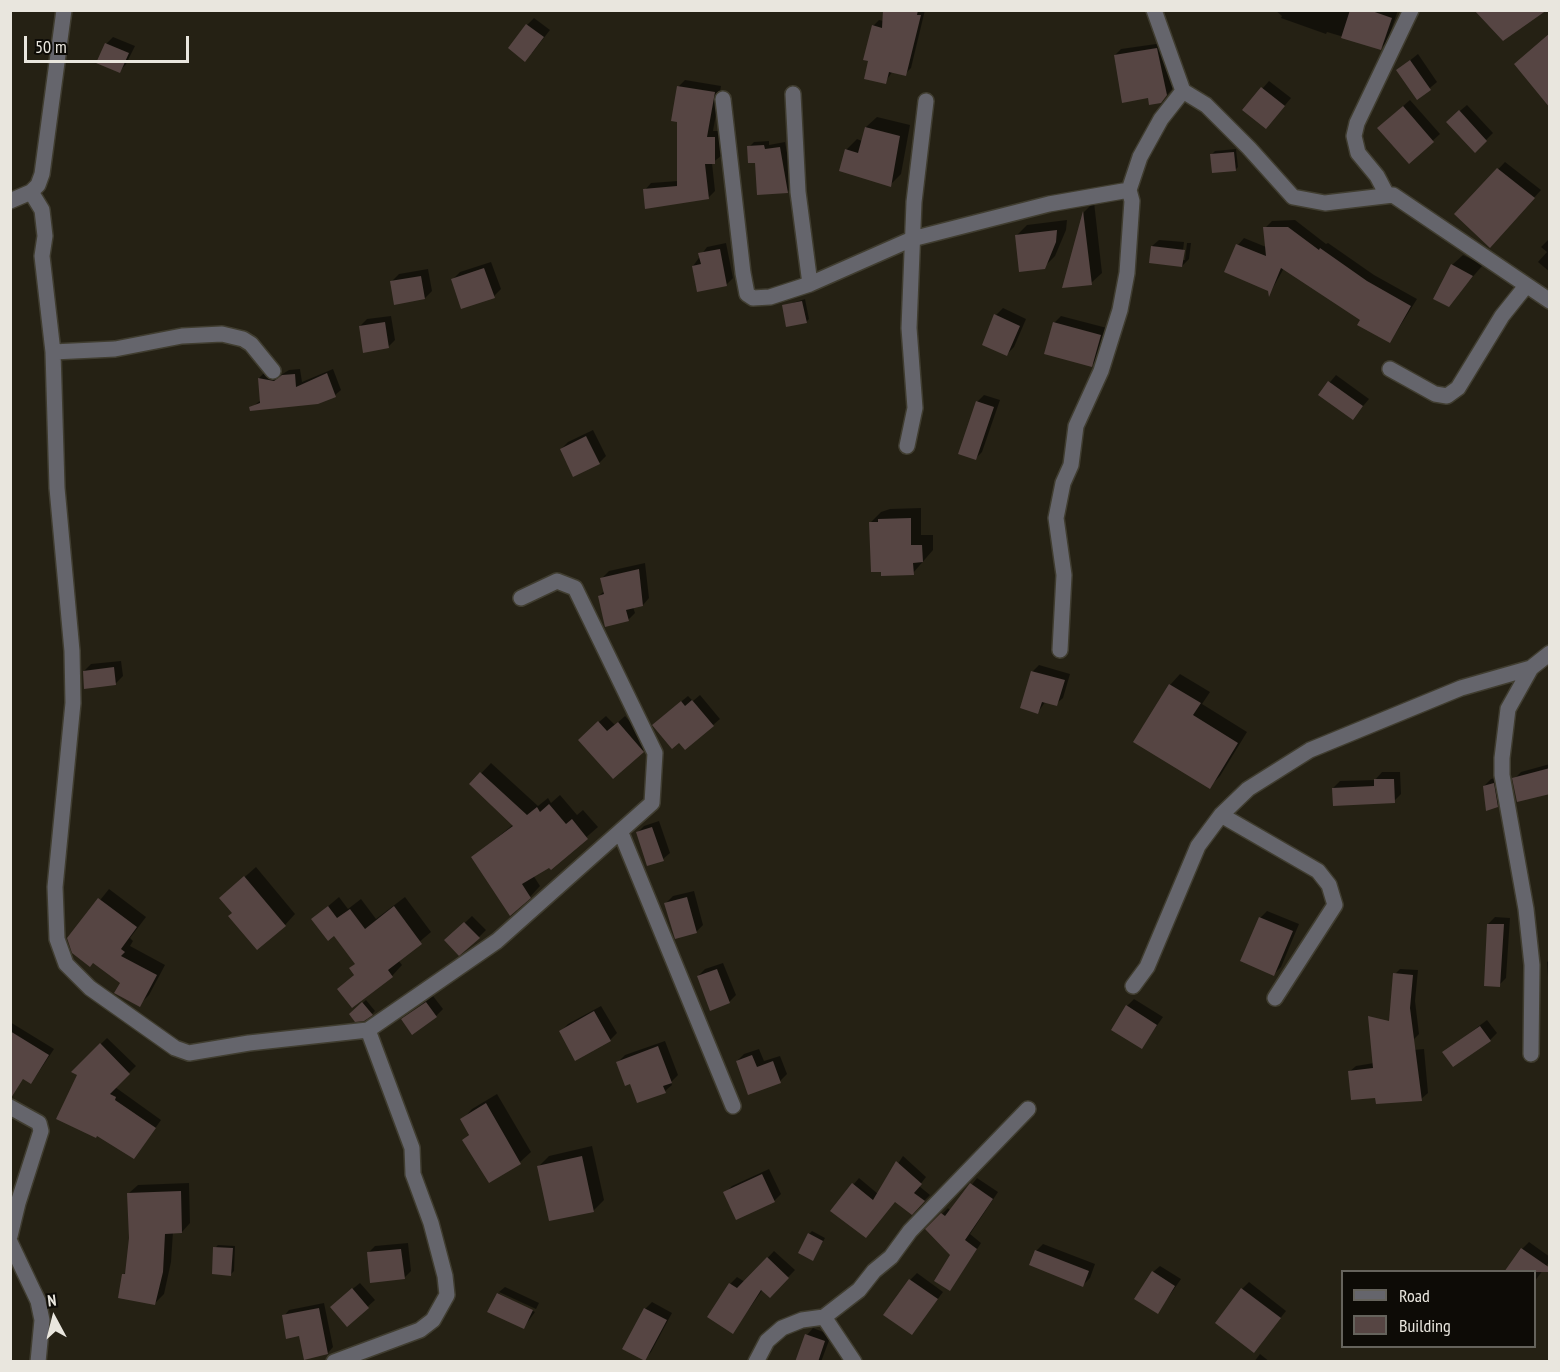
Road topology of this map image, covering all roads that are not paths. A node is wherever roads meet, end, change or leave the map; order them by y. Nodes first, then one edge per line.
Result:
1 (64, 10) edge
2 (1154, 10) edge
3 (1412, 10) edge
4 (1183, 91) junction
5 (793, 94) dead end
6 (723, 99) dead end
7 (926, 101) dead end
8 (1129, 190) junction
9 (31, 192) junction
10 (1387, 195) junction
11 (10, 201) edge
12 (912, 239) junction
13 (810, 284) junction
14 (1526, 286) junction
15 (1550, 301) edge
16 (53, 352) junction
17 (1390, 369) dead end
18 (273, 371) dead end
19 (907, 446) dead end
20 (521, 598) dead end
21 (1060, 650) dead end
22 (1550, 653) edge
23 (1531, 668) junction
24 (1221, 815) junction
25 (621, 833) junction
26 (1133, 986) dead end
27 (1275, 998) dead end
28 (368, 1030) junction
29 (1531, 1054) dead end
30 (733, 1106) dead end
31 (10, 1107) edge
32 (1028, 1109) dead end
33 (10, 1236) edge
34 (10, 1242) edge
35 (824, 1317) junction
36 (38, 1362) edge
37 (334, 1362) edge
38 (756, 1362) edge
39 (854, 1362) edge

1 - 9 street
2 - 4 street
3 - 10 street
4 - 8 street
4 - 10 street
5 - 13 street
6 - 13 street
7 - 12 street
8 - 12 street
8 - 21 street
9 - 11 street
9 - 16 street
10 - 14 street
12 - 13 street
12 - 19 street
14 - 15 street
14 - 17 street
16 - 18 street
16 - 28 street
20 - 25 street
22 - 23 street
23 - 24 street
23 - 29 street
24 - 26 street
24 - 27 street
25 - 28 street
25 - 30 street
28 - 37 street
31 - 33 street
32 - 35 street
34 - 36 street
35 - 38 street
35 - 39 street

